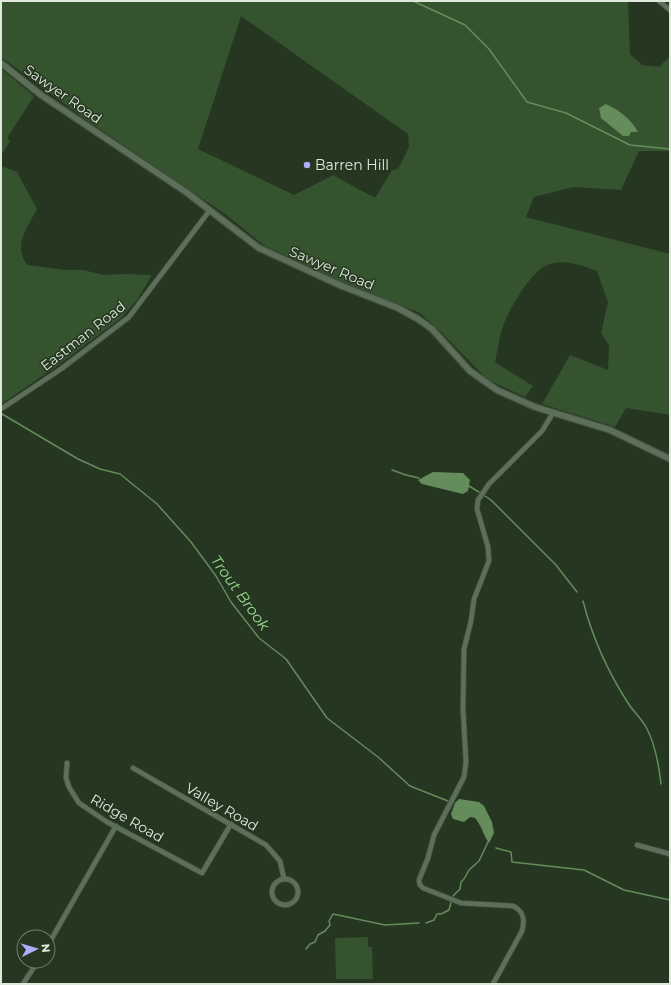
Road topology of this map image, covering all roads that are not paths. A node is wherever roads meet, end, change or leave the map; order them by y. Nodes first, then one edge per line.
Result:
1 (659, 1) edge
2 (670, 10) edge
3 (1, 63) edge
4 (210, 210) junction
5 (1, 409) edge
6 (553, 413) junction
7 (670, 459) edge
8 (67, 764) dead end
9 (133, 768) dead end
10 (231, 824) junction
11 (116, 826) junction
12 (637, 845) dead end
13 (670, 854) edge
14 (284, 879) junction
15 (56, 931) edge
16 (33, 969) edge
17 (23, 984) edge
18 (493, 984) edge

1 - 2 street
3 - 4 street, Sawyer Road
4 - 5 street, Eastman Road
4 - 6 street, Sawyer Road
6 - 7 street, Sawyer Road
6 - 18 street
8 - 11 street, Ridge Road
9 - 10 street, Valley Road
10 - 11 street, Ridge Road
10 - 14 street, Valley Road
11 - 15 street
12 - 13 street
14 - 14 street
16 - 17 street

